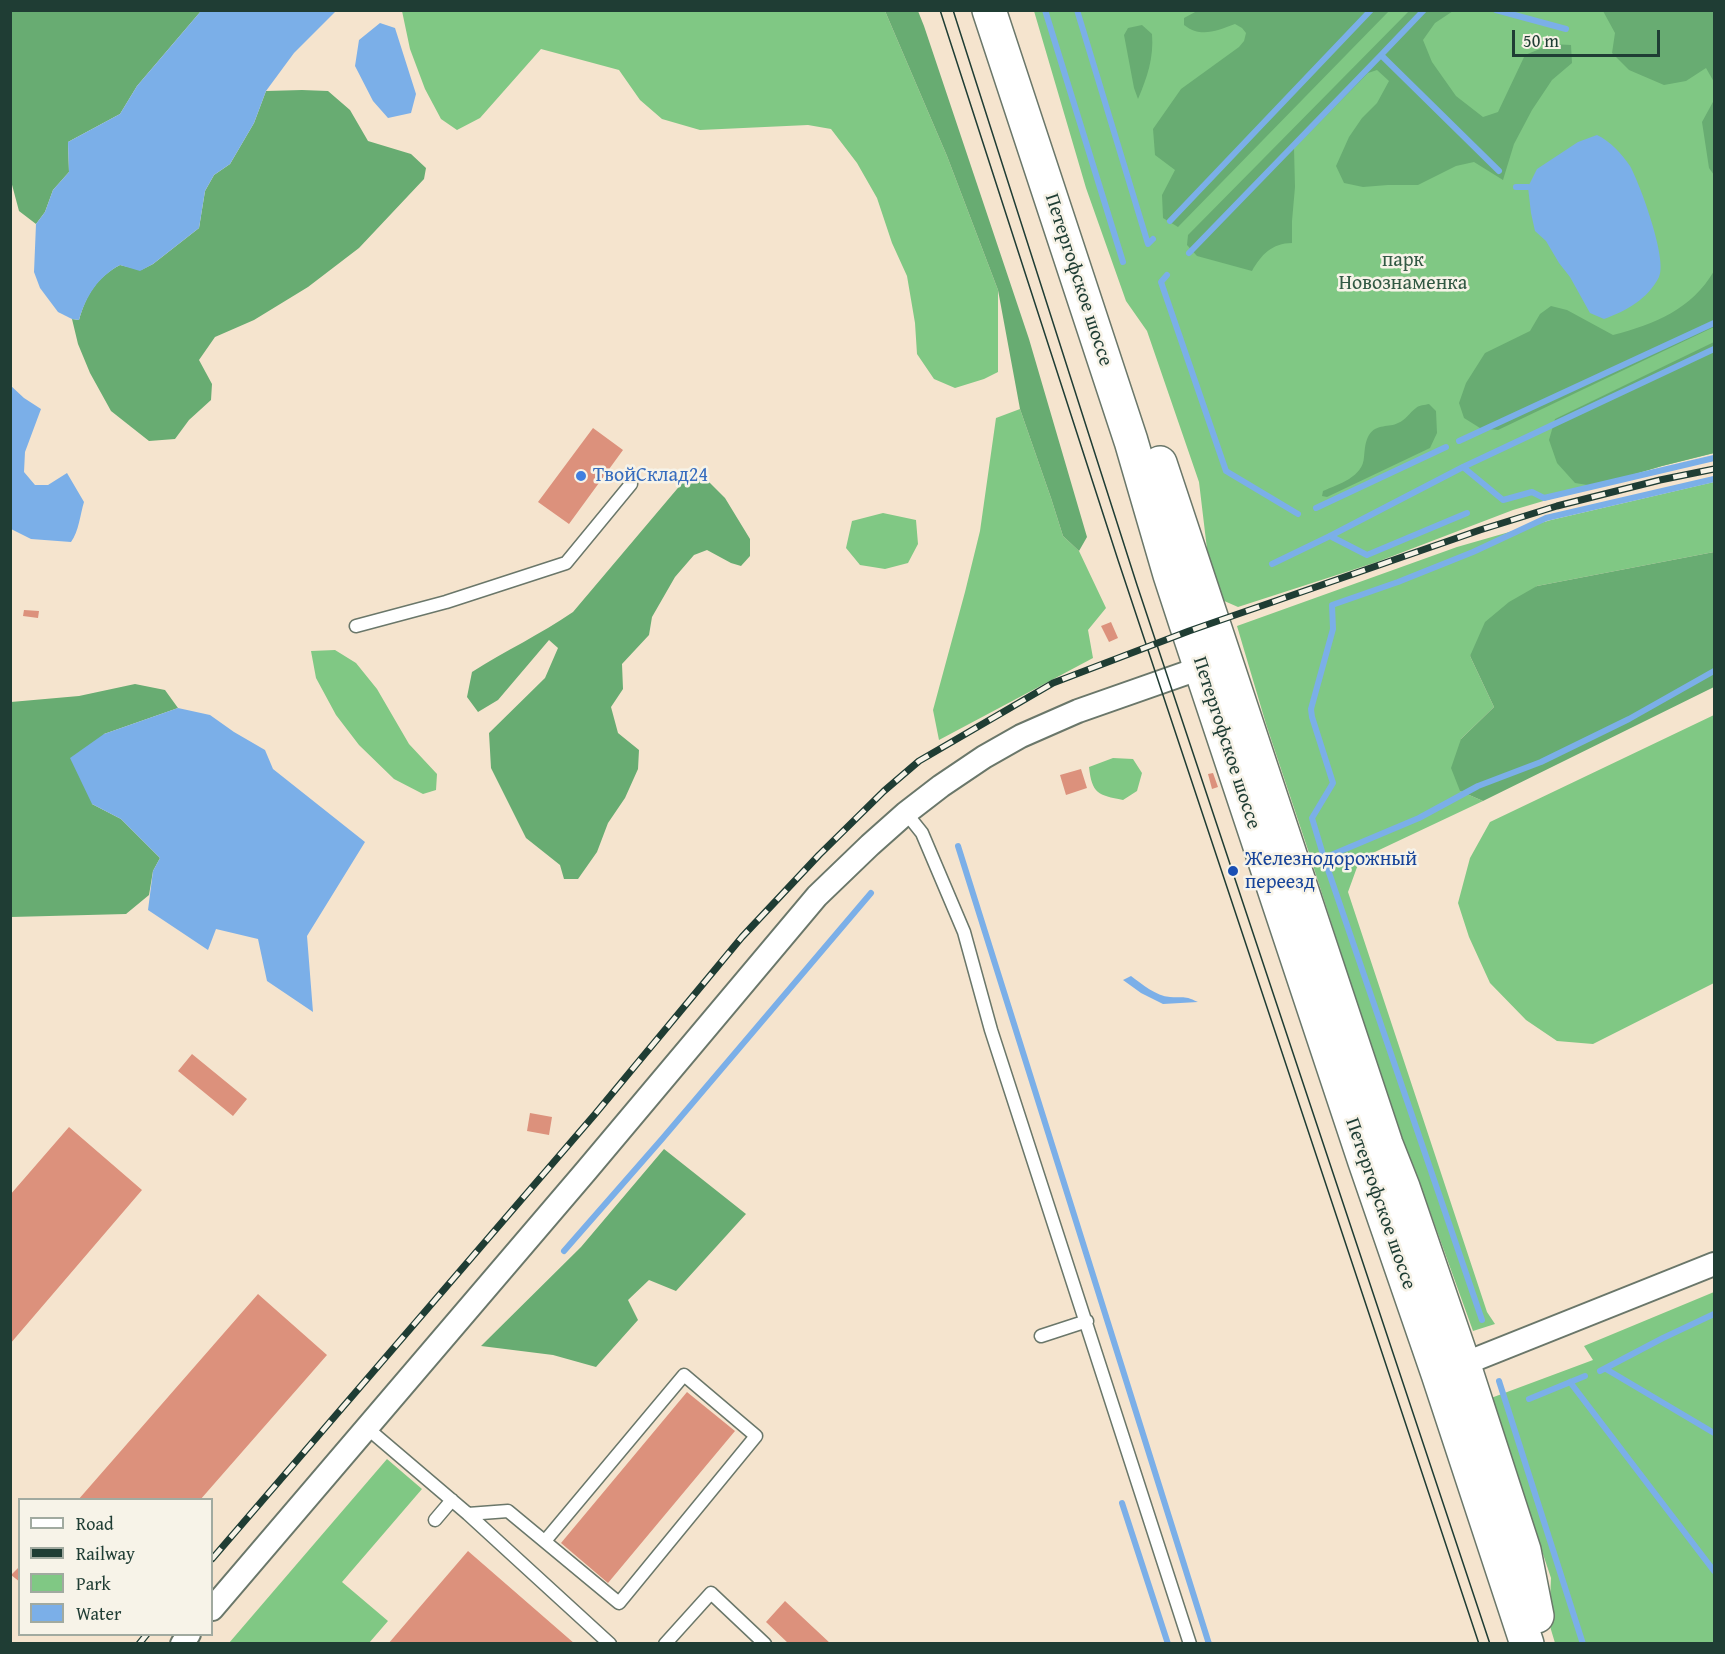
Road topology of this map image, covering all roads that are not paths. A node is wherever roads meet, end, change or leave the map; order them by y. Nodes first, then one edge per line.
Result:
1 (989, 10) edge
2 (1012, 10) edge
3 (631, 484) dead end
4 (356, 626) dead end
5 (1213, 664) junction
6 (906, 813) junction
7 (1714, 1264) edge
8 (1087, 1321) junction
9 (1041, 1336) dead end
10 (1451, 1369) junction
11 (367, 1428) junction
12 (452, 1500) junction
13 (468, 1514) junction
14 (435, 1520) dead end
15 (545, 1541) junction
16 (213, 1608) edge
17 (610, 1644) edge
18 (665, 1644) edge
19 (765, 1644) edge
20 (1190, 1644) edge
21 (1527, 1644) edge
22 (1546, 1644) edge

1 - 5 main road, Петергофское шоссе
2 - 5 main road, Петергофское шоссе
3 - 4 lane
5 - 6 street
5 - 10 main road, Петергофское шоссе
6 - 8 lane
6 - 11 street
7 - 10 street
8 - 9 lane
8 - 20 lane
10 - 21 main road, Петергофское шоссе
10 - 22 main road, Петергофское шоссе
11 - 12 lane
11 - 16 street
12 - 13 lane
12 - 14 lane
13 - 15 lane
13 - 17 lane
15 - 15 lane
18 - 19 lane

